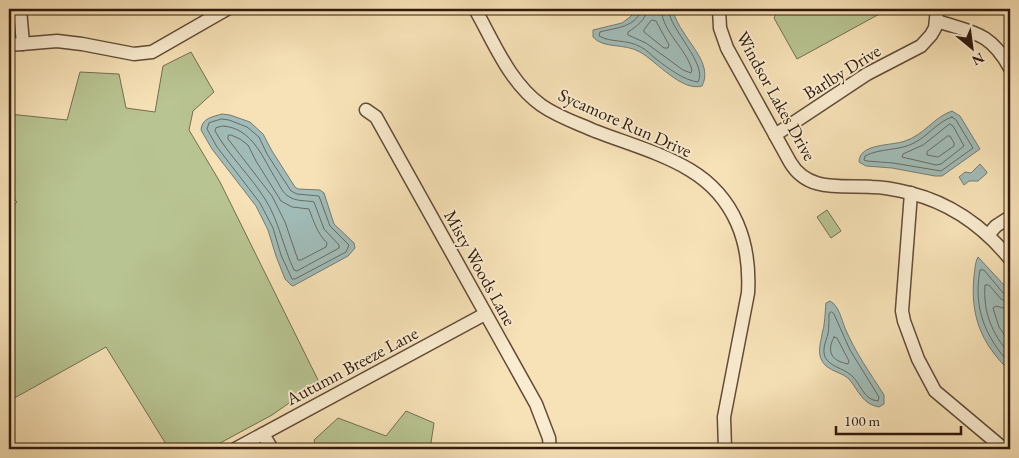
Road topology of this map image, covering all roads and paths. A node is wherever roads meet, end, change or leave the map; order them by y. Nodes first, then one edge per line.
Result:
1 (20, 9) edge
2 (227, 9) edge
3 (477, 9) edge
4 (720, 9) edge
5 (937, 15) edge
6 (23, 44) junction
7 (9, 45) edge
8 (1010, 68) edge
9 (366, 110) dead end
10 (775, 135) junction
11 (912, 193) junction
12 (1010, 217) edge
13 (988, 235) junction
14 (1010, 259) edge
15 (486, 314) junction
16 (263, 434) junction
17 (235, 449) edge
18 (272, 449) edge
19 (550, 449) edge
20 (725, 449) edge
21 (1004, 449) edge

1 - 6 street
2 - 6 street
3 - 20 street, Sycamore Run Drive
4 - 10 street, Windsor Lakes Drive
5 - 8 street
5 - 10 street, Barlby Drive
6 - 7 street
9 - 15 street, Misty Woods Lane
10 - 11 street, Windsor Lakes Drive
11 - 13 street, Windsor Lakes Drive
11 - 21 street
12 - 13 street
13 - 14 street, Windsor Lakes Drive
15 - 16 street, Autumn Breeze Lane
15 - 19 street, Misty Woods Lane
16 - 17 street, Autumn Breeze Lane
16 - 18 street

